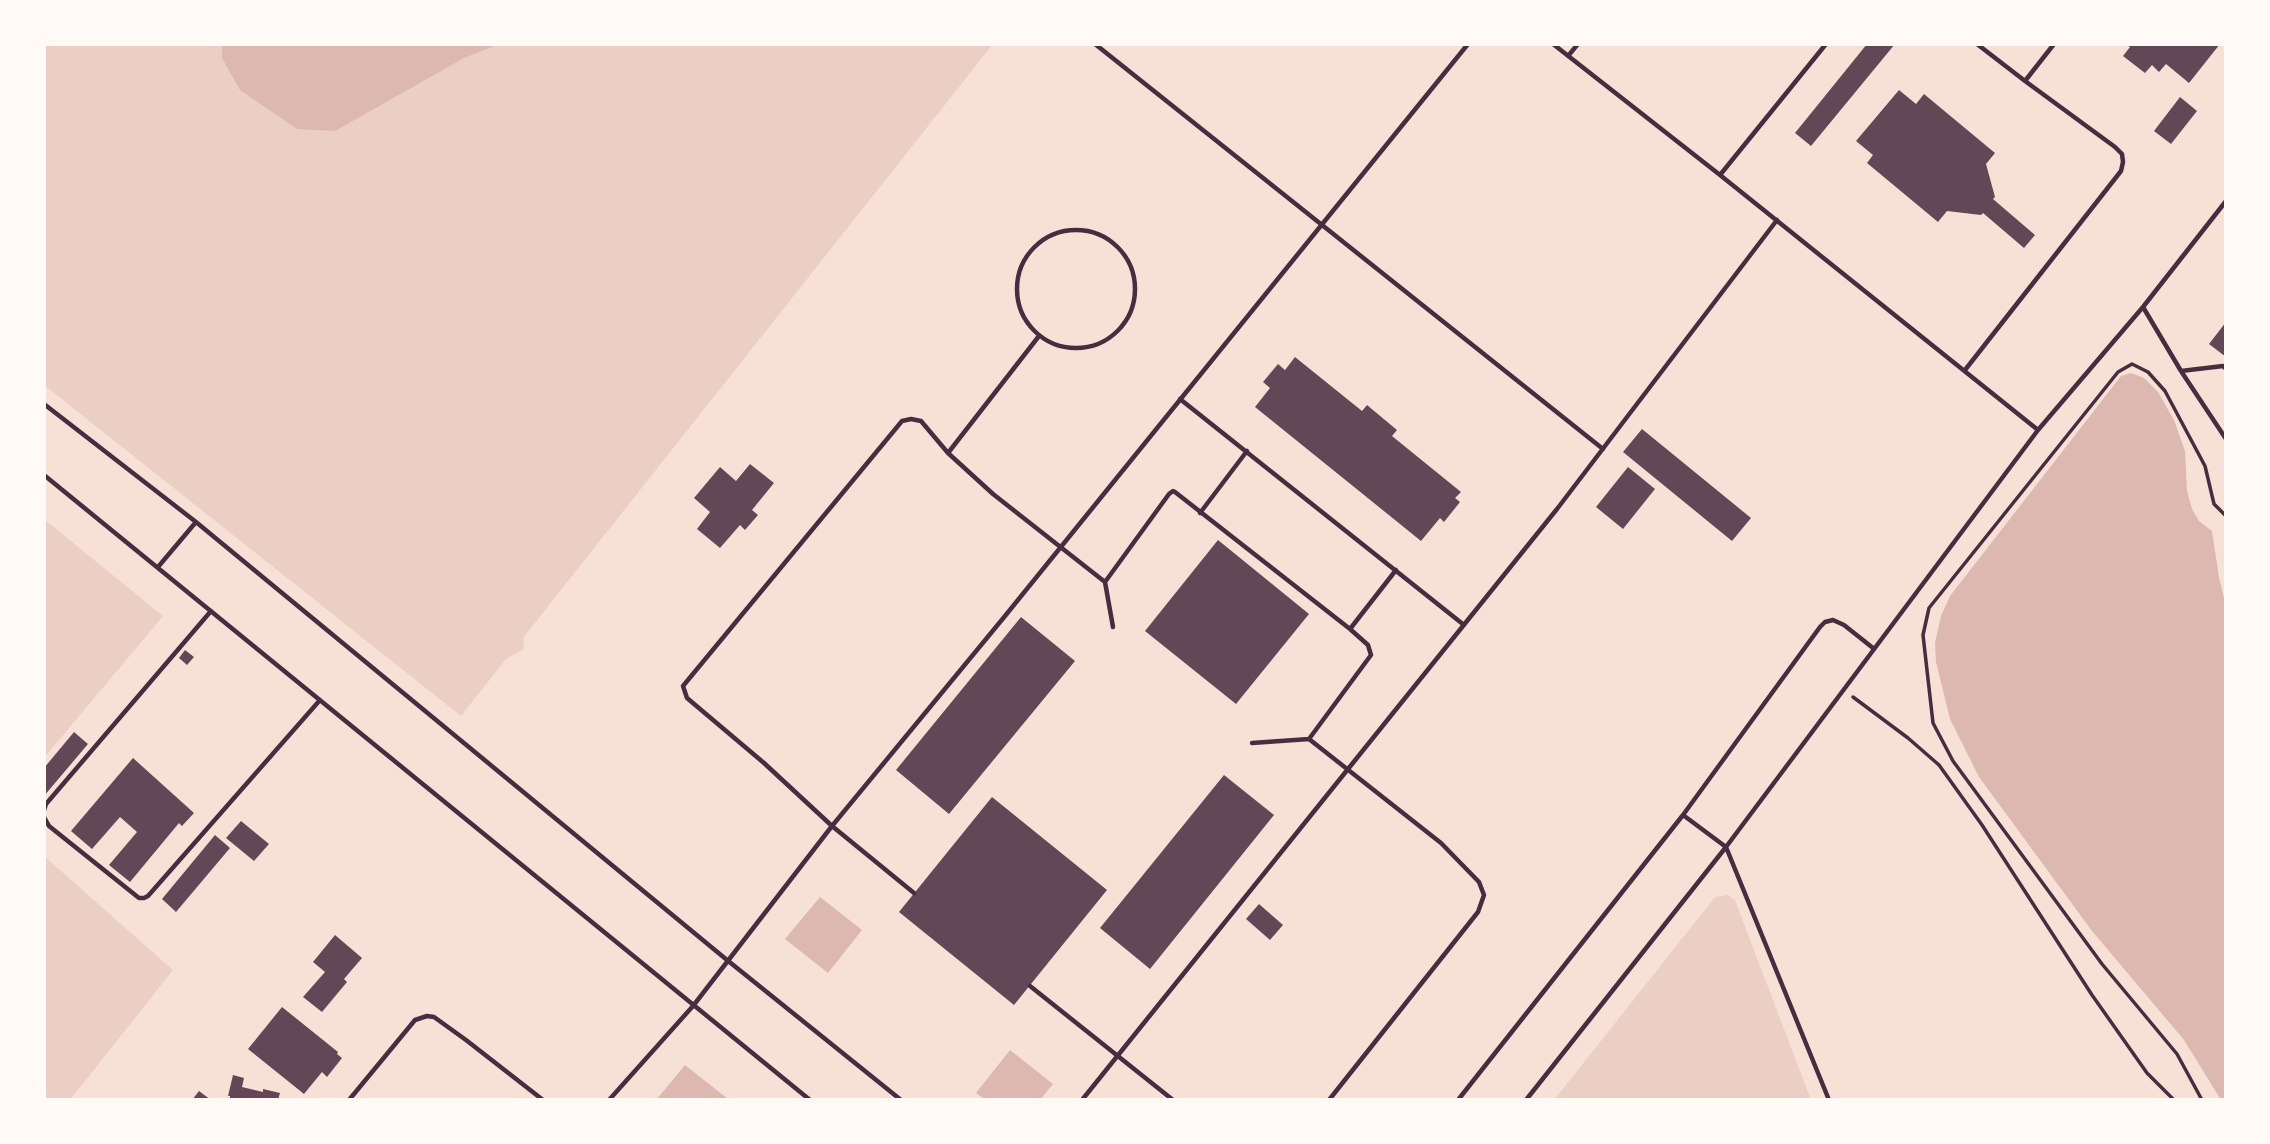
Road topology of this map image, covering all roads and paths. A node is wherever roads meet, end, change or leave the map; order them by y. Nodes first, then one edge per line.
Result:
1 (1096, 44) edge
2 (1468, 44) edge
3 (1553, 44) edge
4 (1578, 44) edge
5 (1826, 44) edge
6 (1978, 44) edge
7 (2054, 44) edge
8 (1569, 55) junction
9 (2025, 81) junction
10 (1720, 174) junction
11 (2226, 201) edge
12 (1777, 220) junction
13 (1321, 223) junction
14 (2143, 307) junction
15 (1040, 336) junction
16 (2226, 369) edge
17 (1965, 370) junction
18 (2180, 371) junction
19 (1180, 398) junction
20 (44, 404) edge
21 (2038, 430) junction
22 (2226, 439) edge
23 (1603, 449) junction
24 (1247, 452) junction
25 (948, 453) junction
26 (44, 475) edge
27 (1200, 513) junction
28 (2226, 516) edge
29 (196, 522) junction
30 (1061, 546) junction
31 (157, 567) junction
32 (1396, 570) junction
33 (1105, 582) junction
34 (211, 611) junction
35 (1464, 625) junction
36 (1113, 627) dead end
37 (1350, 629) junction
38 (1873, 648) junction
39 (1843, 689) junction
40 (320, 700) junction
41 (1310, 739) junction
42 (1252, 743) dead end
43 (1348, 771) junction
44 (44, 810) edge
45 (1684, 815) junction
46 (44, 817) edge
47 (832, 826) junction
48 (1726, 848) junction
49 (914, 893) dead end
50 (727, 960) junction
51 (1030, 986) dead end
52 (693, 1006) junction
53 (1117, 1058) junction
54 (349, 1100) edge
55 (543, 1100) edge
56 (609, 1100) edge
57 (810, 1100) edge
58 (901, 1100) edge
59 (1082, 1100) edge
60 (1173, 1100) edge
61 (1329, 1100) edge
62 (1458, 1100) edge
63 (1526, 1100) edge
64 (1829, 1100) edge
65 (2174, 1100) edge
66 (2202, 1100) edge

1 - 13 lane
2 - 13 lane
3 - 8 lane
4 - 8 lane
5 - 10 lane
6 - 9 lane
7 - 9 lane
8 - 10 lane
9 - 17 lane
10 - 12 lane
11 - 14 lane
12 - 17 lane
12 - 23 lane
13 - 19 lane
13 - 23 lane
14 - 18 lane
14 - 21 lane
15 - 15 lane
15 - 25 lane
16 - 18 lane
17 - 21 lane
18 - 22 lane
19 - 24 lane
19 - 30 lane
20 - 29 lane
21 - 38 lane
23 - 35 lane
24 - 27 lane
24 - 32 lane
25 - 30 lane
25 - 47 lane
26 - 31 lane
27 - 33 lane
27 - 37 lane
28 - 66 path
29 - 31 lane
29 - 50 lane
30 - 33 lane
30 - 47 lane
31 - 34 lane
32 - 35 lane
32 - 37 lane
33 - 36 lane
34 - 40 lane
34 - 44 lane
35 - 43 lane
37 - 41 lane
38 - 39 lane
38 - 45 lane
39 - 48 lane
39 - 65 path
40 - 46 lane
40 - 52 lane
41 - 42 lane
41 - 43 lane
43 - 53 lane
43 - 61 lane
45 - 48 lane
45 - 62 lane
47 - 49 lane
47 - 50 lane
48 - 63 lane
48 - 64 lane
50 - 52 lane
50 - 58 lane
51 - 53 lane
52 - 56 lane
52 - 57 lane
53 - 59 lane
53 - 60 lane
54 - 55 lane

